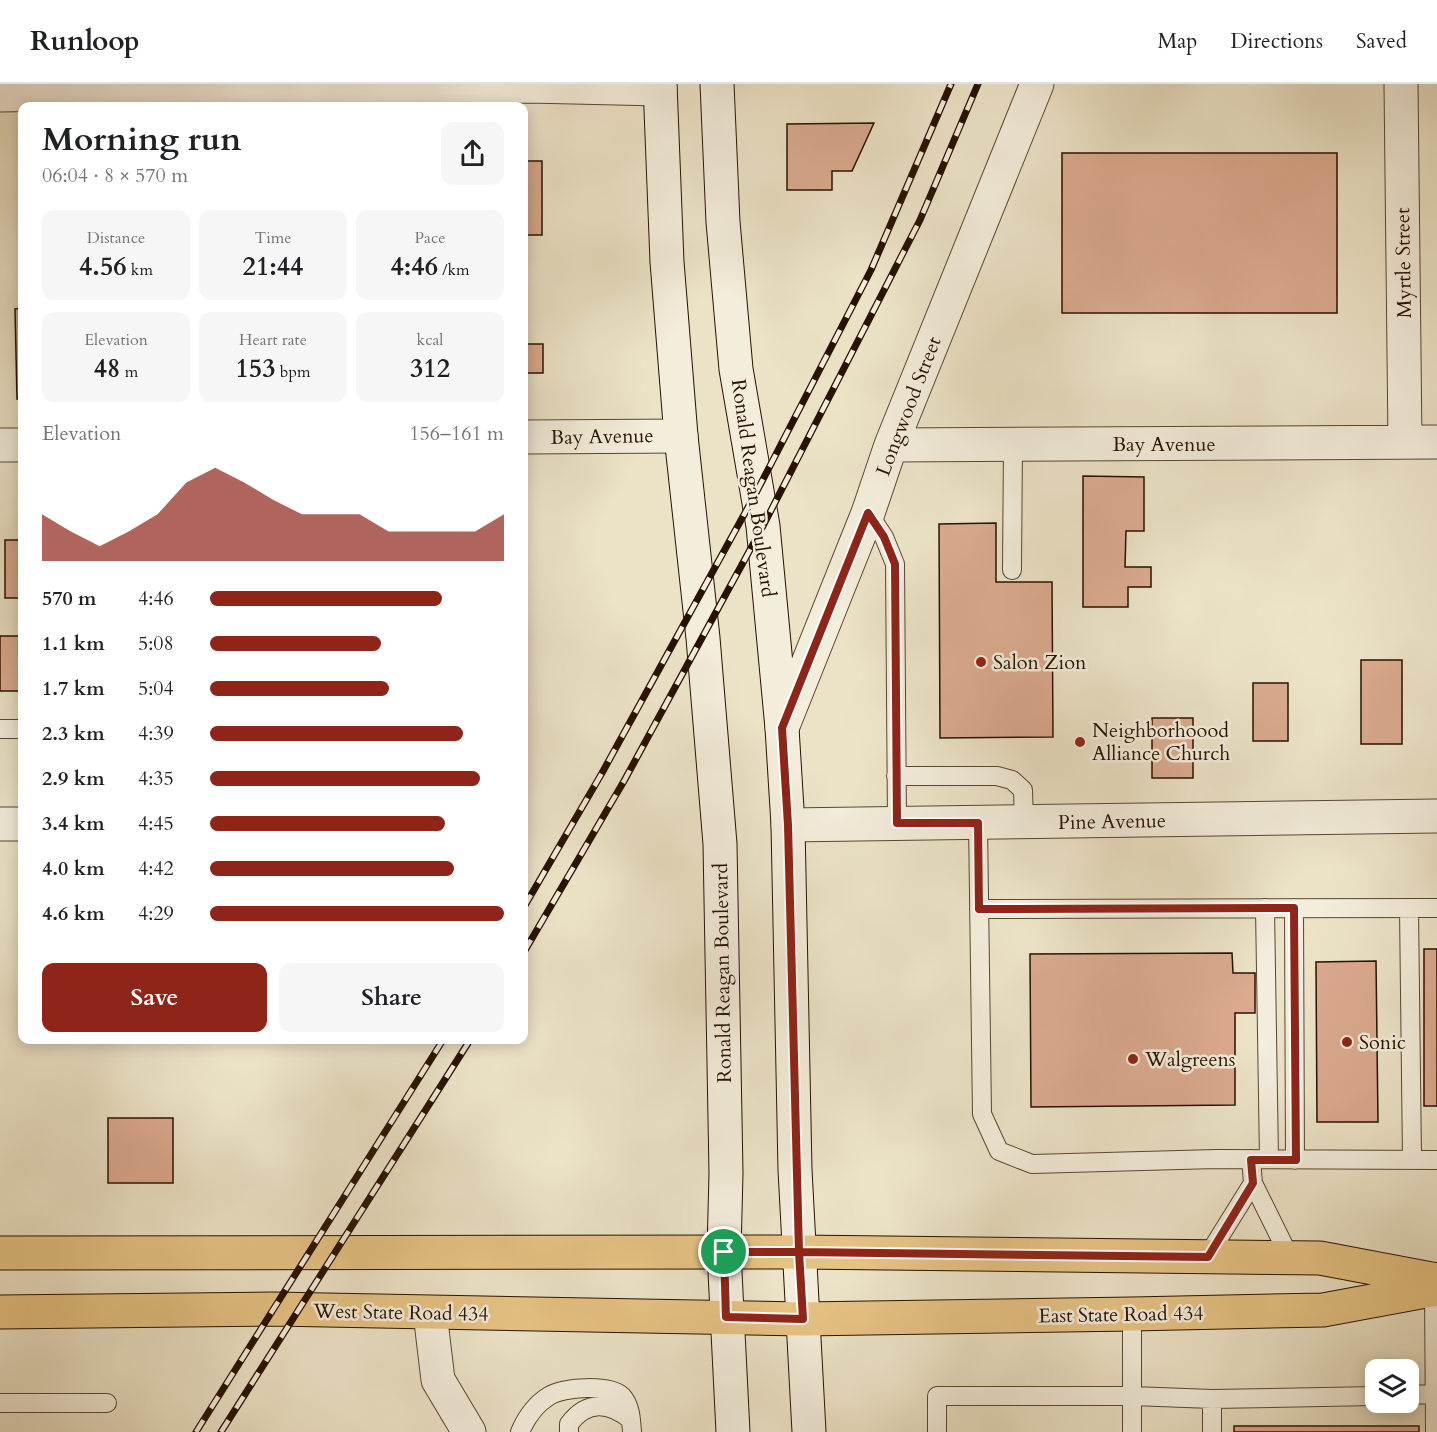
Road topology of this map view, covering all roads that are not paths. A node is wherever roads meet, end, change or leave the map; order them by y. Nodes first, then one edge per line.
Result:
1 (717, 84) edge
2 (1037, 84) edge
3 (1401, 84) edge
4 (530, 85) edge
5 (420, 86) edge
6 (660, 86) edge
7 (199, 88) edge
8 (12, 92) edge
9 (681, 436) junction
10 (528, 437) edge
11 (1421, 442) edge
12 (1013, 444) junction
13 (0, 445) edge
14 (18, 445) edge
15 (891, 445) junction
16 (868, 513) junction
17 (1012, 570) dead end
18 (782, 728) junction
19 (0, 729) edge
20 (18, 729) edge
21 (896, 776) junction
22 (1437, 816) edge
23 (1024, 822) junction
24 (897, 823) junction
25 (978, 823) junction
26 (0, 824) edge
27 (18, 825) edge
28 (788, 825) junction
29 (1265, 908) junction
30 (1294, 908) junction
31 (1409, 908) junction
32 (1437, 908) edge
33 (979, 909) junction
34 (1260, 1160) junction
35 (1296, 1160) junction
36 (1412, 1160) junction
37 (1437, 1160) edge
38 (1253, 1183) junction
39 (724, 1252) junction
40 (799, 1252) junction
41 (0, 1253) edge
42 (1208, 1257) junction
43 (1290, 1258) junction
44 (1436, 1286) edge
45 (0, 1312) edge
46 (430, 1313) junction
47 (1132, 1314) junction
48 (726, 1317) junction
49 (803, 1319) junction
50 (1434, 1394) junction
51 (1419, 1395) edge
52 (1132, 1396) junction
53 (1365, 1396) edge
54 (1212, 1399) junction
55 (0, 1402) edge
56 (106, 1403) dead end
57 (631, 1426) edge
58 (469, 1432) edge
59 (520, 1432) edge
60 (569, 1432) edge
61 (733, 1432) edge
62 (809, 1432) edge
63 (937, 1432) edge
64 (1132, 1432) edge
65 (1212, 1432) edge
66 (1435, 1432) edge

1 - 18 street, Ronald Reagan Boulevard
2 - 15 street, Longwood Street
3 - 11 street, Myrtle Street
4 - 5 street
4 - 6 street
5 - 7 street
6 - 9 street, Ronald Reagan Boulevard
7 - 8 street
9 - 10 street, Bay Avenue
9 - 39 street, Ronald Reagan Boulevard
11 - 12 street, Bay Avenue
12 - 15 street, Bay Avenue
12 - 17 lane
13 - 14 street
15 - 16 street, Longwood Street
16 - 18 street, Longwood Street
16 - 21 lane
18 - 28 street, Ronald Reagan Boulevard
19 - 20 lane
21 - 23 lane
21 - 24 lane
22 - 23 street, Pine Avenue
23 - 25 street, Pine Avenue
24 - 25 street, Pine Avenue
24 - 28 street, Pine Avenue
25 - 33 lane
26 - 27 street
28 - 40 street, Ronald Reagan Boulevard
29 - 30 lane
29 - 33 lane
29 - 34 lane
30 - 31 lane
30 - 35 lane
31 - 32 lane
31 - 36 lane
33 - 34 lane
34 - 35 lane
34 - 38 lane
35 - 36 lane
36 - 37 lane
38 - 42 lane
38 - 43 lane
39 - 40 main road
39 - 41 main road
39 - 48 street, Ronald Reagan Boulevard
40 - 42 main road
40 - 49 street, Ronald Reagan Boulevard
42 - 43 main road
43 - 44 main road
44 - 47 main road, East State Road 434
44 - 50 lane
45 - 46 main road, West State Road 434
46 - 48 main road, West State Road 434
46 - 58 street
47 - 49 main road, East State Road 434
47 - 52 lane
48 - 49 main road, West State Road 434
48 - 61 street, Ronald Reagan Boulevard
49 - 62 street, Ronald Reagan Boulevard
50 - 51 lane
50 - 66 lane
52 - 54 lane
52 - 63 lane
52 - 64 lane
53 - 54 lane
54 - 65 lane
55 - 56 lane
57 - 59 lane
57 - 60 lane

